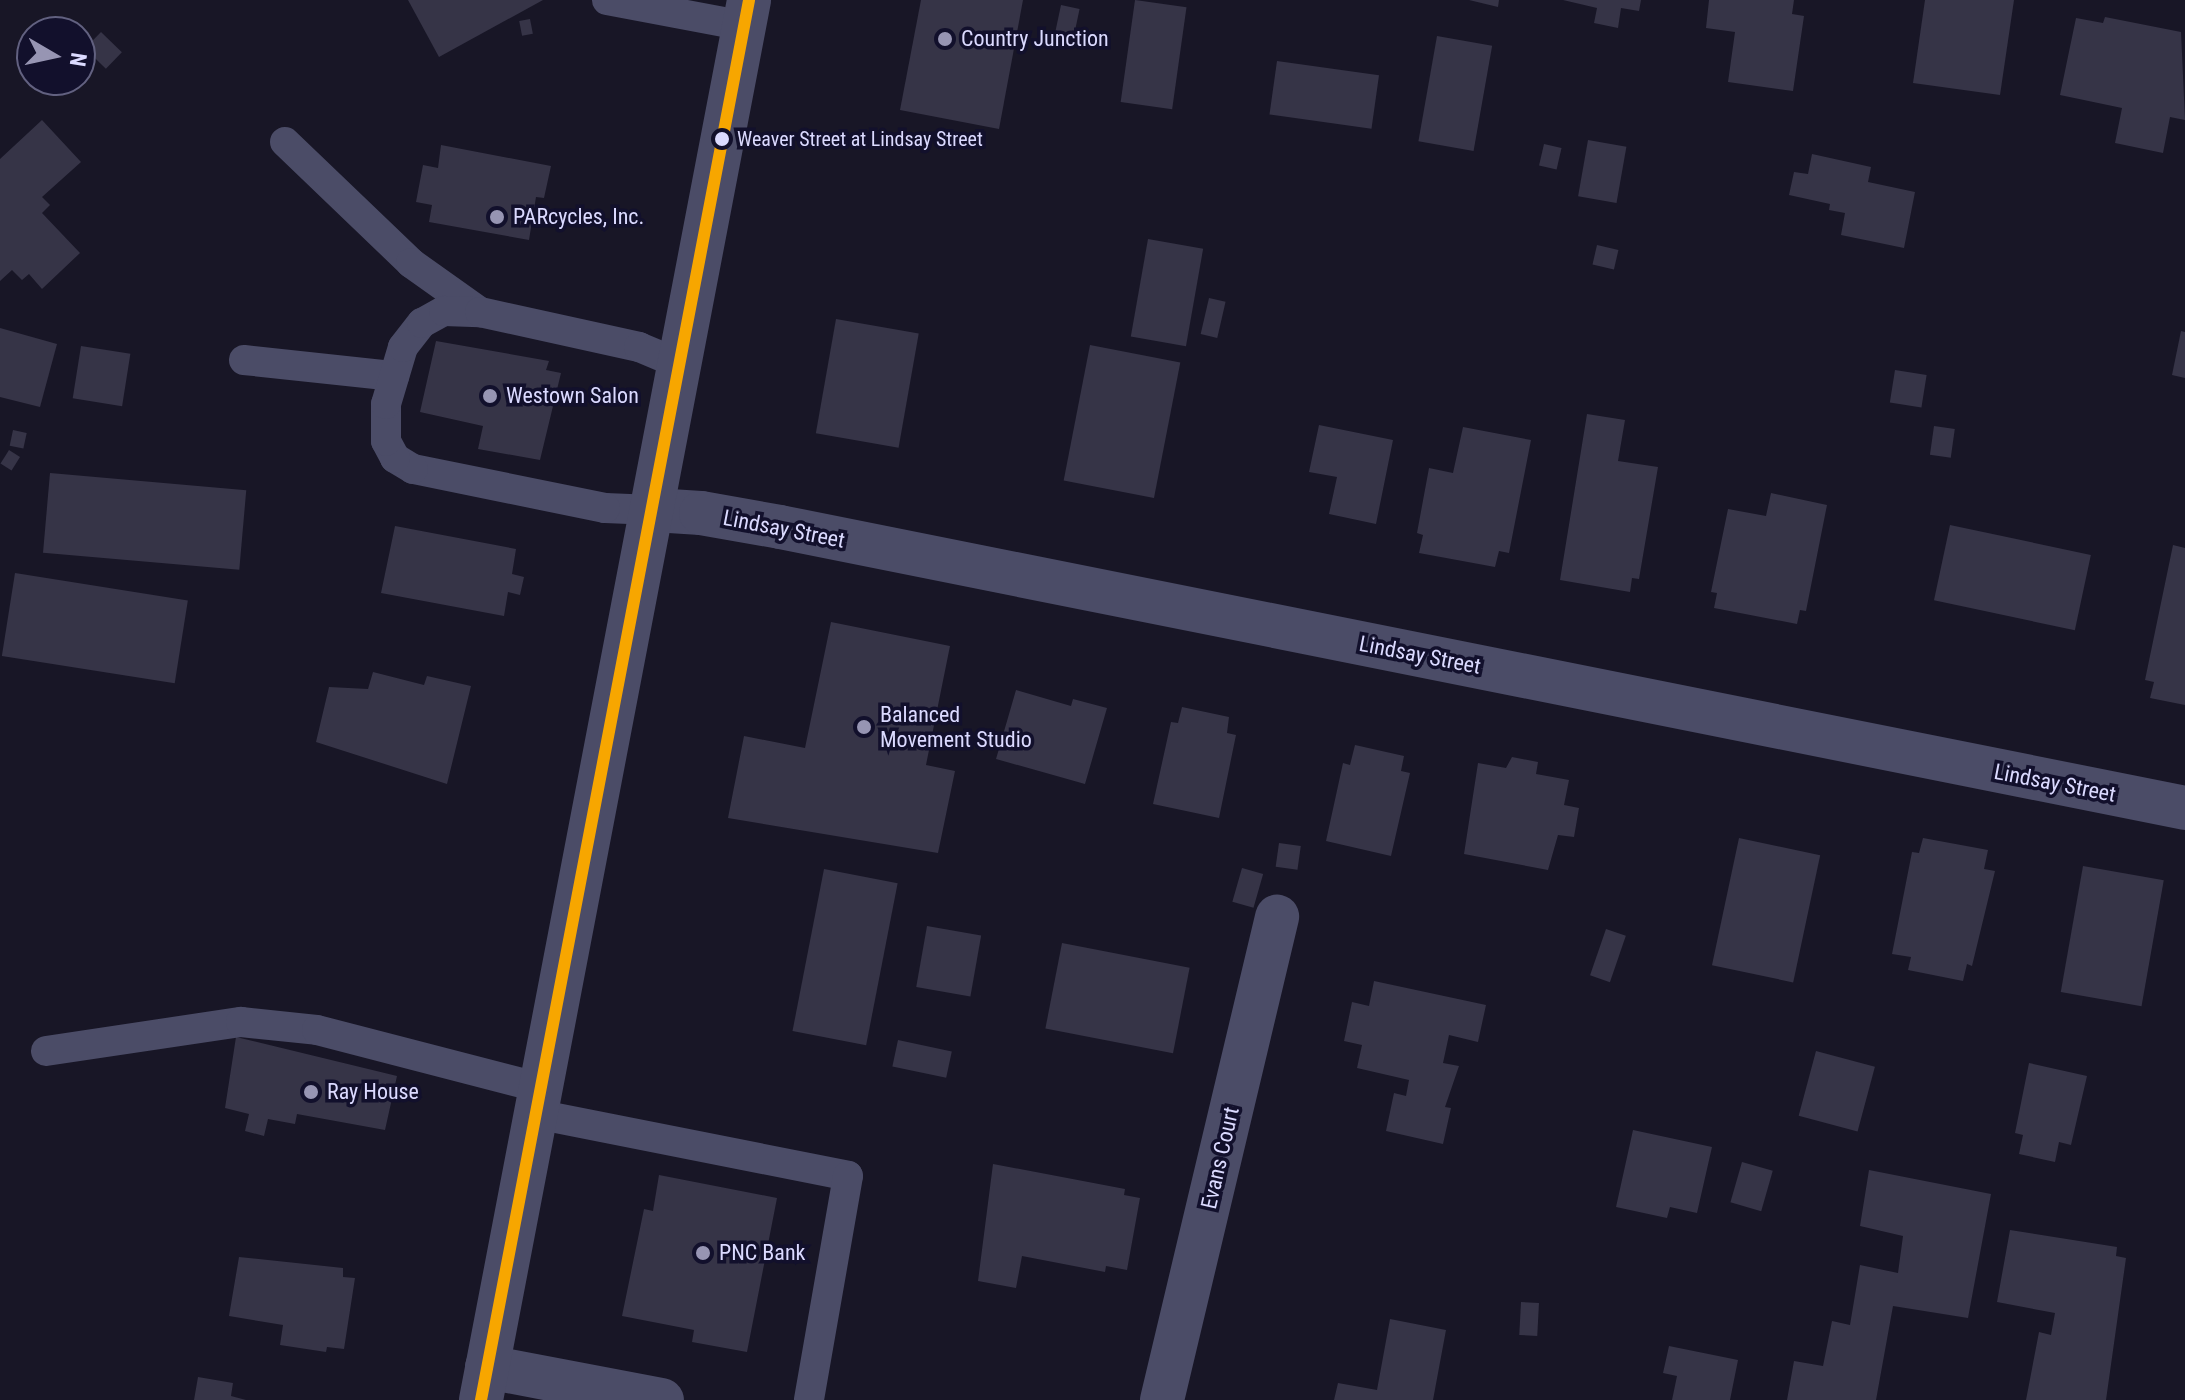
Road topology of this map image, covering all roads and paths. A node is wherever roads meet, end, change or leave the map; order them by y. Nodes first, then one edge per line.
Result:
1 (607, 0) edge
2 (747, 13) edge
3 (285, 142) dead end
4 (480, 312) junction
5 (244, 360) dead end
6 (682, 365) junction
7 (394, 376) junction
8 (654, 510) junction
9 (2185, 808) edge
10 (1277, 917) dead end
11 (46, 1051) dead end
12 (539, 1101) junction
13 (484, 1384) edge
14 (662, 1400) edge
15 (809, 1400) edge
16 (1162, 1400) edge

1 - 2 lane
2 - 6 street
3 - 4 lane
4 - 6 lane
4 - 7 lane
5 - 7 lane
6 - 8 street
7 - 8 lane
8 - 9 street, Lindsay Street
8 - 12 street
10 - 16 street, Evans Court
11 - 12 lane
12 - 13 street
12 - 15 lane
13 - 14 street

